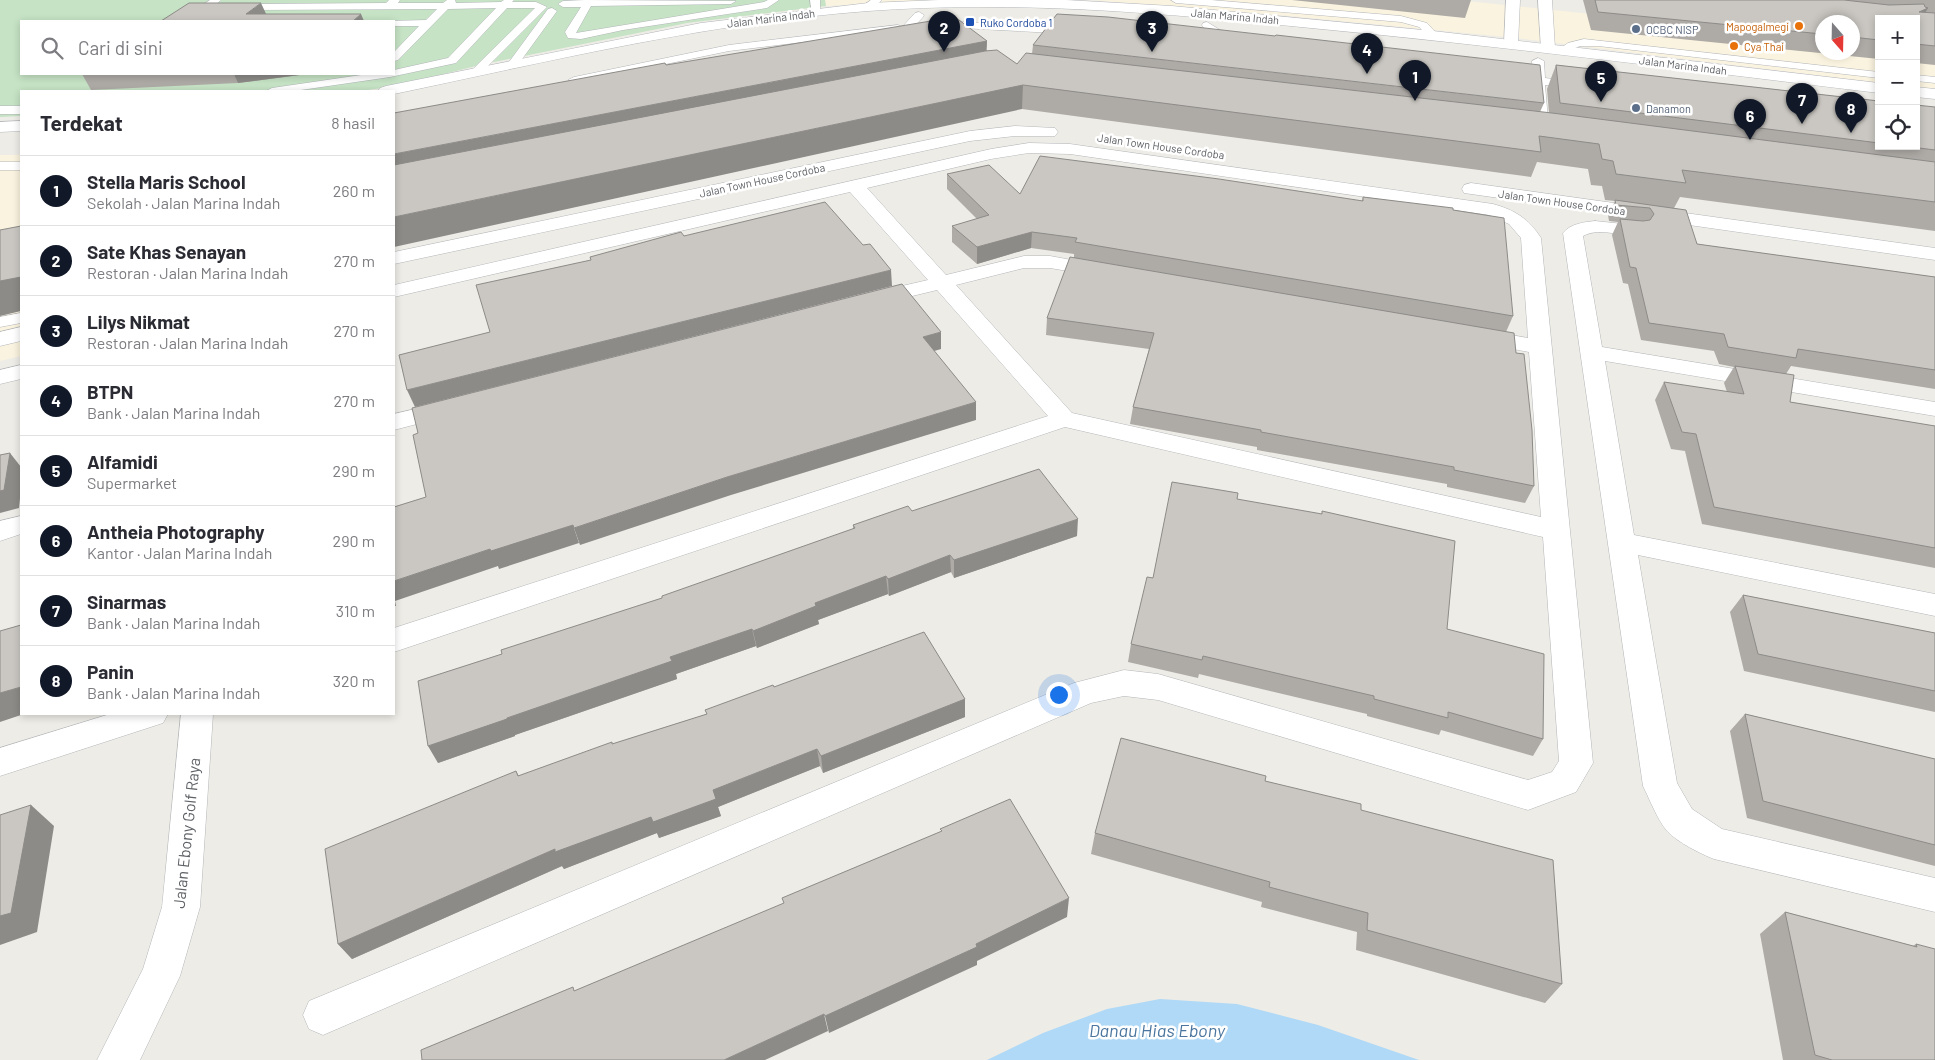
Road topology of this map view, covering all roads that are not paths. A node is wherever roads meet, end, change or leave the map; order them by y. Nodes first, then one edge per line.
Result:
1 (216, 0) edge
2 (404, 0) edge
3 (738, 0) edge
4 (774, 0) edge
5 (1176, 0) edge
6 (1513, 0) edge
7 (1545, 0) edge
8 (589, 1) edge
9 (689, 1) edge
10 (303, 3) edge
11 (348, 3) edge
12 (392, 3) edge
13 (451, 3) edge
14 (507, 3) edge
15 (561, 3) edge
16 (539, 4) edge
17 (872, 4) edge
18 (816, 6) edge
19 (731, 11) junction
20 (632, 12) edge
21 (919, 15) junction
22 (333, 16) edge
23 (679, 19) junction
24 (429, 23) junction
25 (395, 24) edge
26 (1207, 25) junction
27 (908, 27) junction
28 (1084, 32) edge
29 (1433, 35) junction
30 (1212, 40) edge
31 (395, 43) edge
32 (409, 43) junction
33 (1510, 44) junction
34 (1548, 48) junction
35 (1563, 50) junction
36 (395, 57) edge
37 (1538, 62) junction
38 (513, 64) junction
39 (395, 72) edge
40 (476, 72) junction
41 (1875, 74) edge
42 (337, 75) edge
43 (377, 75) edge
44 (1500, 76) edge
45 (1920, 78) edge
46 (1935, 80) edge
47 (1539, 81) junction
48 (330, 83) junction
49 (561, 83) edge
50 (1588, 86) edge
51 (1875, 88) edge
52 (279, 90) edge
53 (391, 90) edge
54 (1920, 92) edge
55 (1935, 94) edge
56 (1875, 102) edge
57 (395, 103) edge
58 (1920, 107) edge
59 (1935, 109) edge
60 (0, 110) edge
61 (20, 110) edge
62 (20, 126) edge
63 (0, 127) edge
64 (1543, 132) edge
65 (0, 139) edge
66 (20, 139) edge
67 (0, 166) edge
68 (20, 166) edge
69 (854, 185) junction
70 (1935, 254) edge
71 (395, 258) edge
72 (1935, 273) edge
73 (1119, 274) edge
74 (941, 282) junction
75 (395, 291) edge
76 (855, 304) edge
77 (1462, 334) edge
78 (1540, 347) junction
79 (1592, 352) junction
80 (20, 372) edge
81 (0, 377) edge
82 (471, 402) edge
83 (1935, 409) edge
84 (1064, 419) junction
85 (395, 422) edge
86 (20, 525) edge
87 (1556, 530) junction
88 (0, 531) edge
89 (1622, 542) junction
90 (1935, 605) edge
91 (395, 640) edge
92 (149, 715) edge
93 (197, 715) edge
94 (0, 762) edge
95 (1935, 895) edge
96 (323, 1015) dead end
97 (118, 1060) edge

1 - 10 lane
2 - 12 lane
3 - 4 lane
3 - 9 lane
3 - 19 lane
4 - 19 lane
5 - 29 lane
6 - 33 street
7 - 34 street
8 - 15 lane
8 - 20 lane
8 - 20 lane
9 - 20 lane
9 - 23 lane
10 - 11 lane
11 - 12 lane
11 - 22 lane
12 - 13 lane
13 - 14 lane
13 - 24 lane
14 - 16 lane
14 - 39 lane
15 - 16 lane
15 - 38 lane
16 - 40 lane
17 - 18 street, Jalan Marina Indah
17 - 29 street, Jalan Marina Indah
18 - 38 street, Jalan Marina Indah
19 - 23 lane
20 - 23 lane
21 - 26 street, Jalan Marina Indah
21 - 27 lane
21 - 57 street, Jalan Marina Indah
24 - 25 lane
24 - 32 lane
26 - 30 lane
26 - 37 street, Jalan Marina Indah
27 - 28 lane
27 - 49 lane
29 - 33 street, Jalan Marina Indah
31 - 32 lane
32 - 36 lane
33 - 34 street, Jalan Marina Indah
34 - 35 street, Jalan Marina Indah
35 - 41 lane
35 - 51 street, Jalan Marina Indah
37 - 47 lane
37 - 56 street, Jalan Marina Indah
38 - 40 street, Jalan Marina Indah
40 - 53 street, Jalan Marina Indah
42 - 48 lane
43 - 48 lane
44 - 47 lane
45 - 46 lane
47 - 50 lane
47 - 64 lane
48 - 52 lane
54 - 55 street
58 - 59 street
60 - 61 lane
62 - 63 street
65 - 66 street
67 - 68 lane
69 - 74 street
69 - 75 street
69 - 78 street
70 - 71 street, Jalan Town House Cordoba
72 - 79 street
73 - 74 street
74 - 76 street
74 - 84 street
77 - 78 street
78 - 87 street
79 - 83 street
79 - 89 street
80 - 81 street
82 - 85 street
84 - 87 street
84 - 91 street
86 - 88 street
87 - 96 street
89 - 90 street
89 - 95 street
92 - 94 street
93 - 97 street, Jalan Ebony Golf Raya

